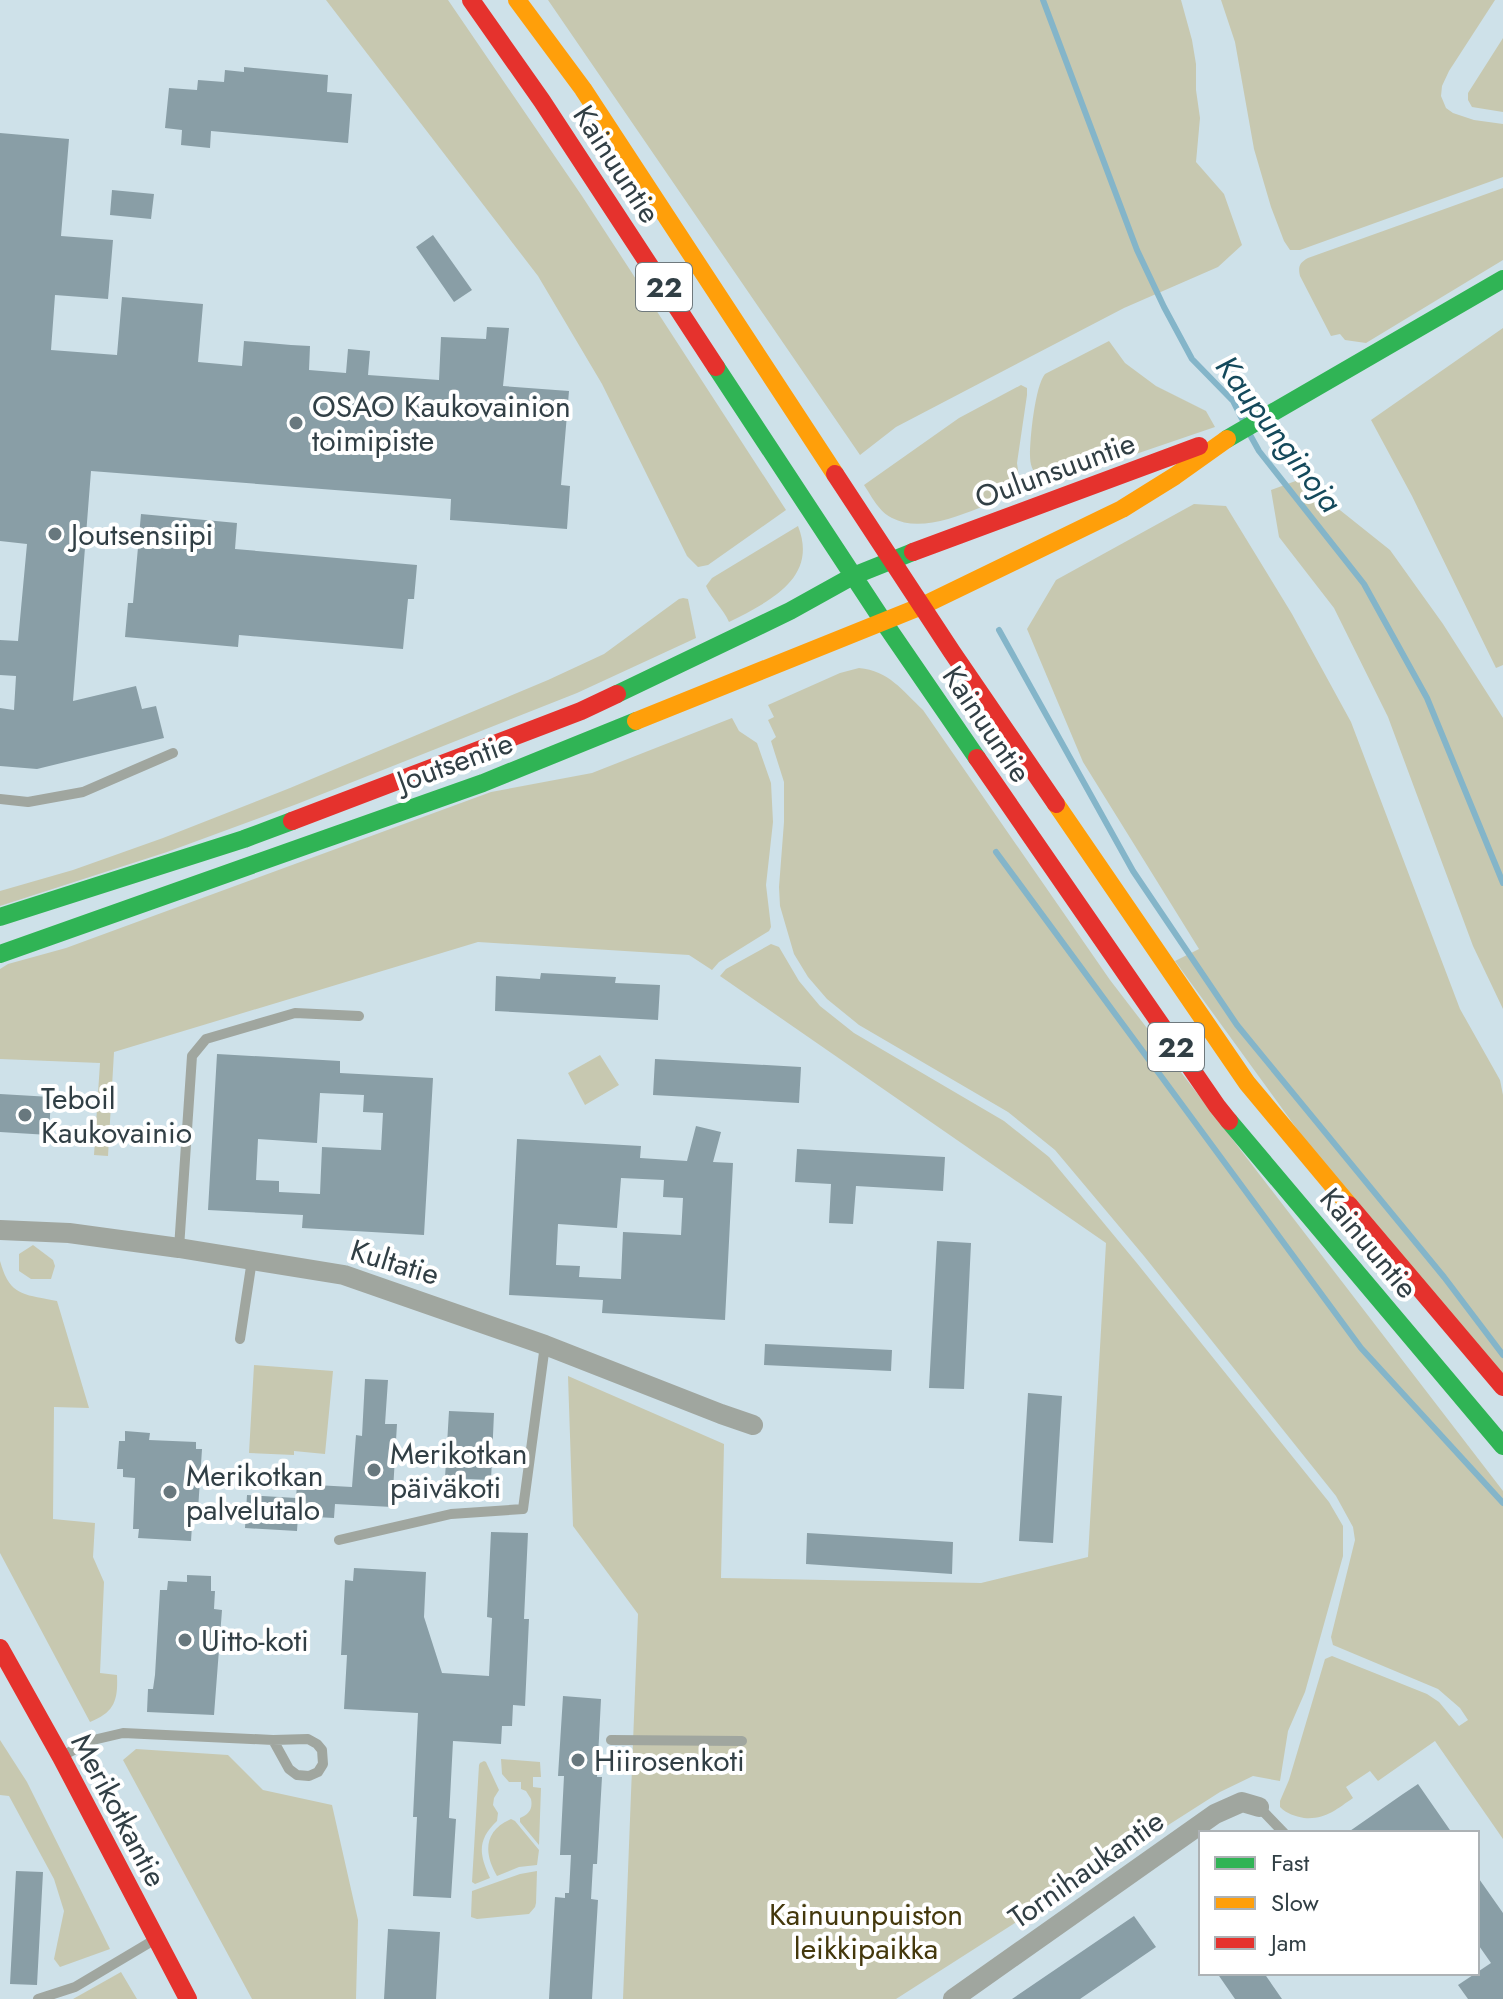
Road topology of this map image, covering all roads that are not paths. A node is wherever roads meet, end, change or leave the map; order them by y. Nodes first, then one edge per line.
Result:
1 (471, 0) edge
2 (517, 0) edge
3 (1503, 279) edge
4 (1238, 431) junction
5 (891, 560) junction
6 (853, 576) junction
7 (922, 606) junction
8 (883, 621) junction
9 (173, 753) dead end
10 (0, 799) edge
11 (0, 917) edge
12 (0, 954) edge
13 (359, 1016) dead end
14 (0, 1230) edge
15 (179, 1248) junction
16 (252, 1260) junction
17 (240, 1339) dead end
18 (545, 1345) junction
19 (1503, 1387) edge
20 (753, 1425) dead end
21 (1503, 1446) edge
22 (339, 1540) dead end
23 (0, 1648) edge
24 (273, 1740) junction
25 (611, 1740) dead end
26 (742, 1741) dead end
27 (61, 1757) junction
28 (1259, 1807) joint
29 (1282, 1831) edge
30 (156, 1939) junction
31 (962, 1997) edge
32 (38, 1999) edge
33 (188, 1999) edge

1 - 6 main road, Kainuuntie / 22
2 - 5 main road, Kainuuntie / 22
3 - 4 main road, Oulunsuuntie
4 - 5 main road, Oulunsuuntie
4 - 7 main road, Oulunsuuntie
5 - 6 main road, Joutsentie
5 - 7 main road, Kainuuntie / 22
6 - 8 main road, Kainuuntie / 22
6 - 11 main road, Joutsentie
7 - 8 main road, Joutsentie
7 - 19 main road, Kainuuntie / 22
8 - 12 main road, Joutsentie
8 - 21 main road, Kainuuntie / 22
9 - 10 lane
13 - 15 lane
14 - 15 street, Kultatie
15 - 16 street, Kultatie
16 - 17 lane
16 - 18 street, Kultatie
18 - 20 street, Kultatie
18 - 22 lane
23 - 27 main road, Merikotkantie
24 - 24 lane
24 - 27 lane
25 - 26 lane
27 - 30 main road, Merikotkantie
28 - 29 lane
28 - 31 street, Tornihaukantie
30 - 32 lane
30 - 33 main road, Merikotkantie

